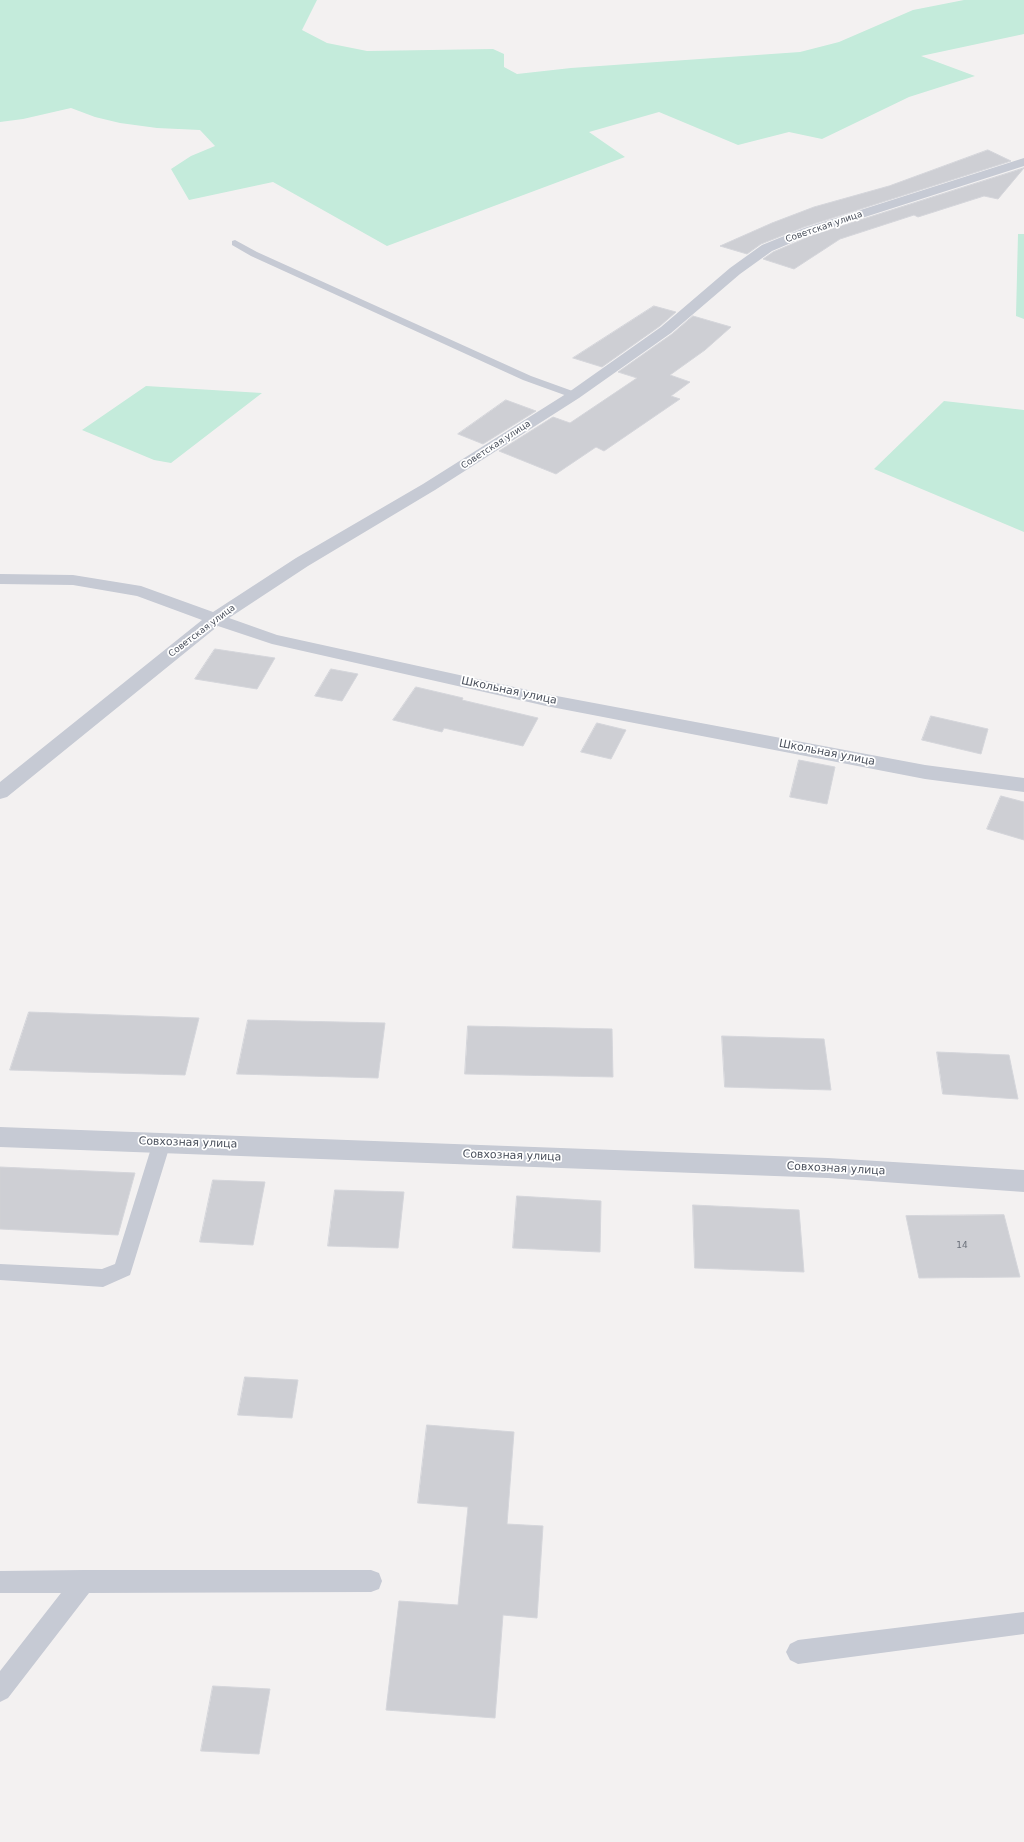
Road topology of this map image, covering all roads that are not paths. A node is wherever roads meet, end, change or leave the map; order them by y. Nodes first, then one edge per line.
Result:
1 (1024, 162) edge
2 (235, 243) dead end
3 (574, 395) junction
4 (0, 579) edge
5 (215, 619) junction
6 (1024, 785) edge
7 (0, 792) edge
8 (0, 1138) edge
9 (162, 1142) junction
10 (1024, 1180) edge
11 (0, 1272) edge
12 (84, 1581) junction
13 (371, 1581) dead end
14 (0, 1582) edge
15 (1024, 1623) edge
16 (798, 1652) dead end
17 (0, 1690) edge

1 - 3 street, Советская улица
2 - 3 lane
3 - 5 street, Советская улица
4 - 5 street, Школьная улица
5 - 6 street, Школьная улица
5 - 7 street, Советская улица
8 - 9 street, Совхозная улица
9 - 10 street, Совхозная улица
9 - 11 lane
12 - 13 lane
12 - 14 lane
12 - 17 lane
15 - 16 lane

